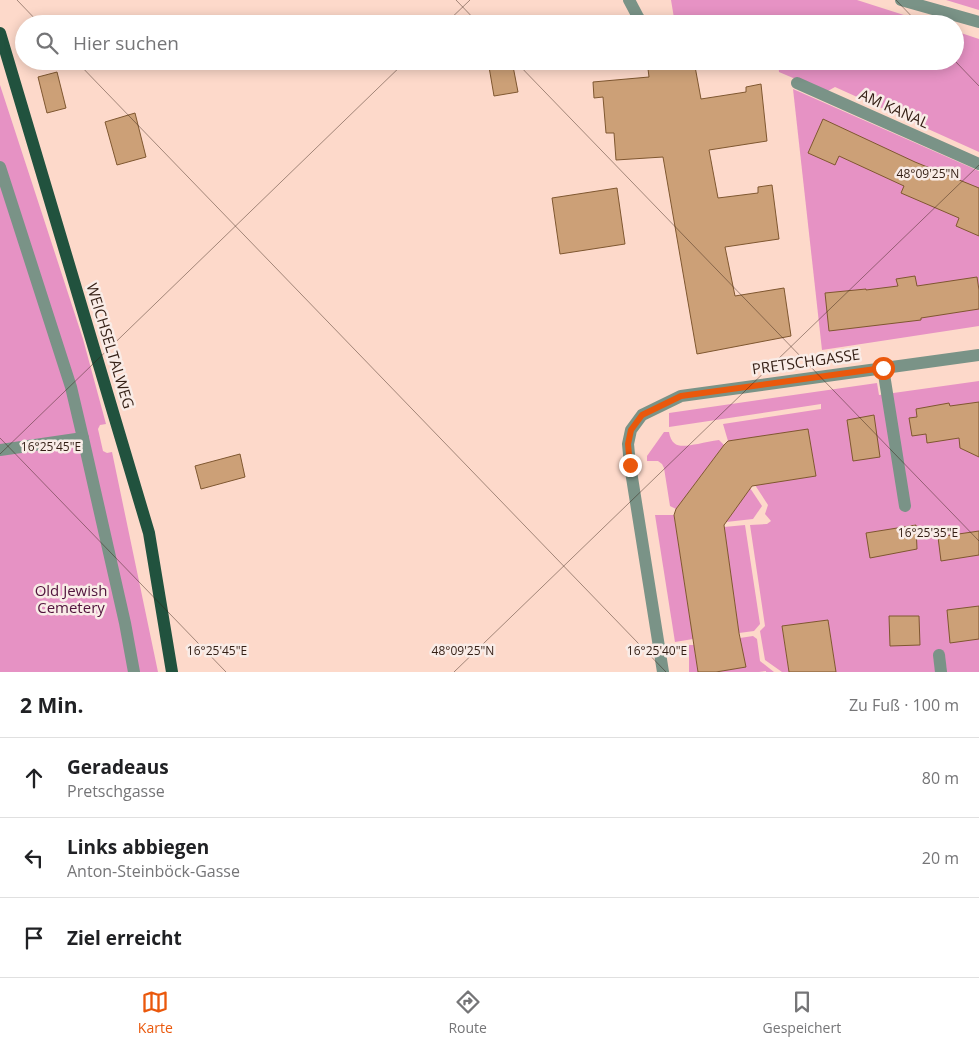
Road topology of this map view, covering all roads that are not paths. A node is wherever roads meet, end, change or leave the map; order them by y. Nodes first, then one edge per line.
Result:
1 (629, 0) edge
2 (901, 0) edge
3 (637, 15) edge
4 (954, 15) edge
5 (964, 18) edge
6 (979, 22) edge
7 (0, 33) edge
8 (797, 84) dead end
9 (979, 164) edge
10 (0, 167) edge
11 (979, 355) edge
12 (883, 368) junction
13 (84, 438) junction
14 (0, 450) edge
15 (905, 506) dead end
16 (939, 655) dead end
17 (134, 672) edge
18 (172, 672) edge
19 (663, 672) edge
20 (941, 672) edge

1 - 3 street
2 - 4 street
5 - 6 street
7 - 18 main road, WEICHSELTALWEG
8 - 9 street, AM KANAL
10 - 13 street
11 - 12 street, PRETSCHGASSE
12 - 15 street
12 - 19 street, PRETSCHGASSE
13 - 14 street
13 - 17 street
16 - 20 street

